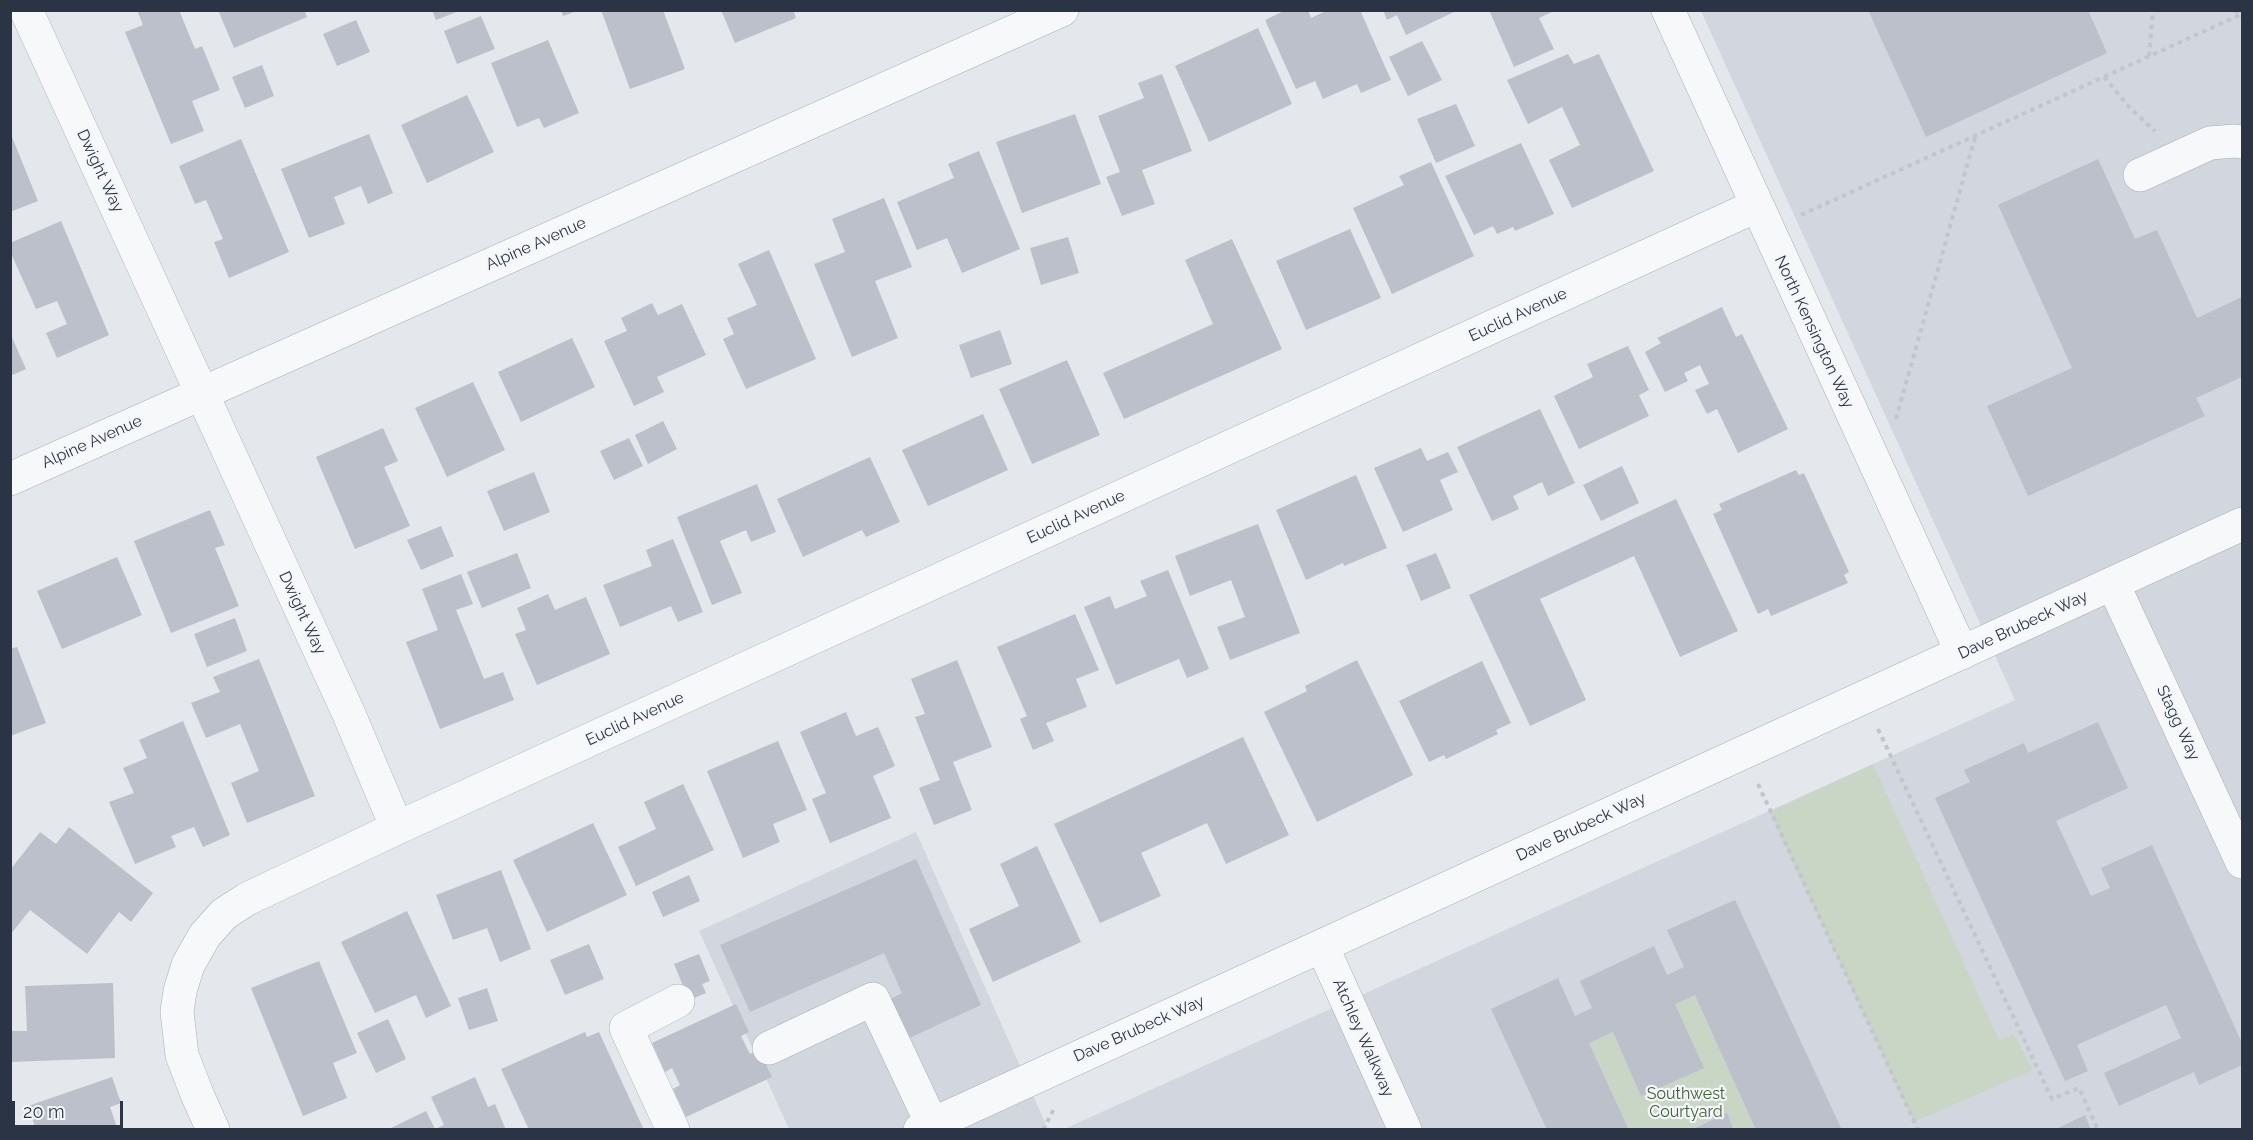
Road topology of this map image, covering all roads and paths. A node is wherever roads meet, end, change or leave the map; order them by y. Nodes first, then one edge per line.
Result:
1 (26, 10) edge
2 (1062, 10) edge
3 (1668, 10) edge
4 (2153, 10) edge
5 (2235, 10) edge
6 (2242, 16) edge
7 (2149, 56) junction
8 (2104, 76) junction
9 (1975, 136) junction
10 (2242, 142) edge
11 (2188, 153) junction
12 (2140, 175) dead end
13 (1762, 218) junction
14 (201, 393) junction
15 (1880, 475) junction
16 (10, 479) edge
17 (2242, 524) edge
18 (2113, 584) junction
19 (1962, 653) junction
20 (1864, 699) junction
21 (1743, 753) junction
22 (397, 828) junction
23 (2242, 862) edge
24 (1322, 946) junction
25 (678, 1001) dead end
26 (769, 1048) dead end
27 (926, 1127) edge
28 (213, 1130) edge
29 (673, 1130) edge
30 (1405, 1130) edge
31 (1918, 1130) edge
32 (2098, 1130) edge

1 - 14 street, Dwight Way
2 - 14 street, Alpine Avenue
3 - 13 street, North Kensington Way
4 - 7 path
5 - 6 path
6 - 7 path
7 - 8 path
8 - 9 path
8 - 11 path
9 - 13 path
9 - 15 path
10 - 11 street
11 - 12 street
13 - 15 street, North Kensington Way
13 - 22 street, Euclid Avenue
14 - 16 street, Alpine Avenue
14 - 22 street, Dwight Way
15 - 19 street, North Kensington Way
17 - 18 street, Dave Brubeck Way
18 - 19 street, Dave Brubeck Way
18 - 23 street, Stagg Way
19 - 20 street, Dave Brubeck Way
20 - 21 street, Dave Brubeck Way
20 - 32 path
21 - 24 street, Dave Brubeck Way
21 - 31 path
22 - 28 street
24 - 27 street, Dave Brubeck Way
24 - 30 street, Atchley Walkway
25 - 29 street
26 - 27 street

